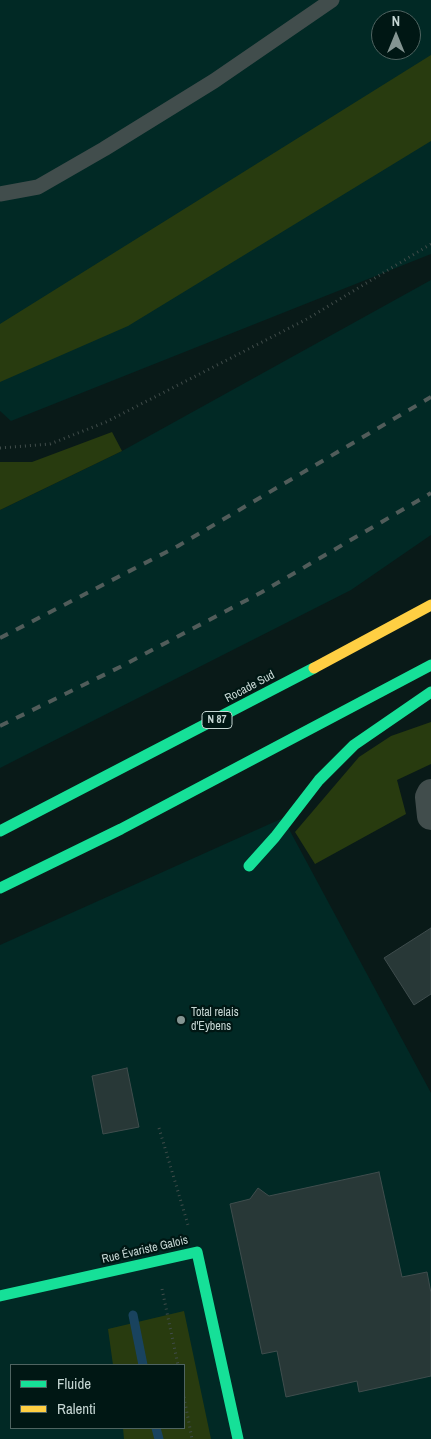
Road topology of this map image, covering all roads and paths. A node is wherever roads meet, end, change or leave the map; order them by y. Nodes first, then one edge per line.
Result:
1 (332, 0) edge
2 (0, 194) edge
3 (431, 244) edge
4 (0, 448) edge
5 (431, 605) edge
6 (431, 665) edge
7 (431, 692) edge
8 (0, 830) edge
9 (248, 866) dead end
10 (0, 888) edge
11 (159, 1128) dead end
12 (196, 1252) junction
13 (156, 1262) junction
14 (0, 1296) edge
15 (178, 1364) edge
16 (185, 1402) edge
17 (192, 1439) edge
18 (238, 1439) edge

1 - 2 lane
3 - 4 path
5 - 8 main road, Rocade Sud / N 87
6 - 10 main road
7 - 9 main road
11 - 12 path
12 - 13 main road, Rue Évariste Galois
12 - 18 main road, Rue Évariste Galois
13 - 14 main road, Rue Évariste Galois
13 - 15 path
16 - 17 path

